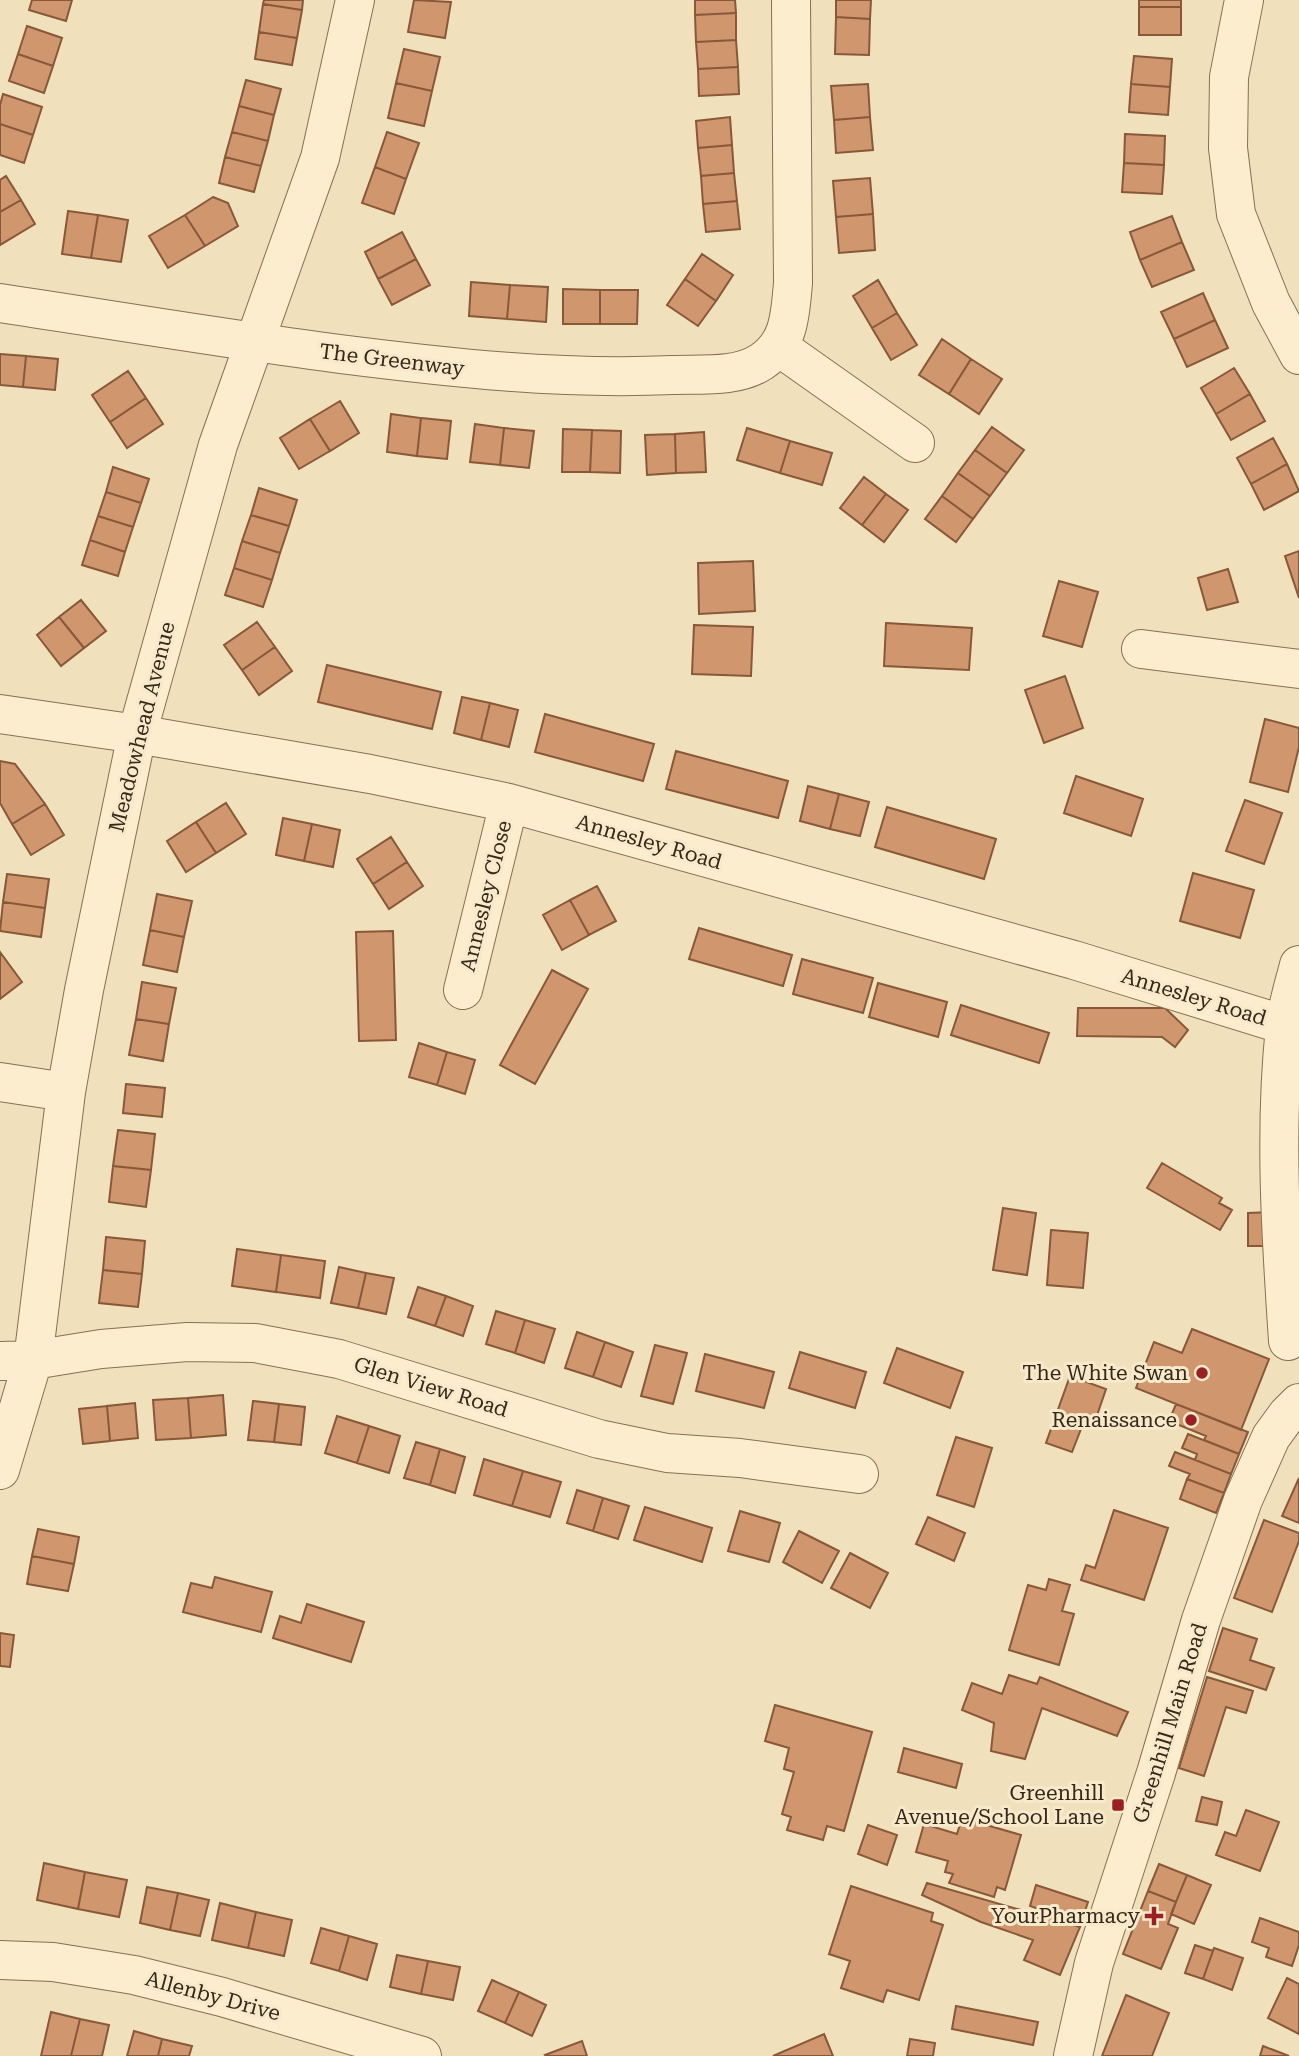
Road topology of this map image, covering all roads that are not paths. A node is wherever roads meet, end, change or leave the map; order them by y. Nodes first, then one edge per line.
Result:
1 (355, 0) edge
2 (791, 0) edge
3 (1244, 0) edge
4 (0, 303) edge
5 (1285, 303) edge
6 (253, 342) junction
7 (779, 347) junction
8 (1299, 355) edge
9 (915, 443) dead end
10 (1141, 649) dead end
11 (1299, 669) edge
12 (0, 714) edge
13 (137, 734) junction
14 (509, 803) junction
15 (1299, 965) edge
16 (463, 990) dead end
17 (1285, 1025) junction
18 (0, 1082) edge
19 (66, 1092) junction
20 (1288, 1341) dead end
21 (16, 1361) edge
22 (1299, 1403) edge
23 (0, 1470) edge
24 (859, 1474) dead end
25 (0, 1960) edge
26 (422, 2056) edge
27 (1073, 2056) edge

1 - 6 street, Meadowhead Avenue
2 - 7 street
3 - 5 street
4 - 6 street, The Greenway
5 - 8 street
6 - 7 street, The Greenway
6 - 13 street, Meadowhead Avenue
7 - 9 street
10 - 11 street
12 - 13 street, Annesley Road
13 - 14 street, Annesley Road
13 - 19 street, Meadowhead Avenue
14 - 16 street, Annesley Close
14 - 17 street, Annesley Road
15 - 17 street
17 - 20 street
18 - 19 street
19 - 21 street, Meadowhead Avenue
21 - 23 street, Meadowhead Avenue
21 - 24 street, Glen View Road
22 - 27 street, Greenhill Main Road
25 - 26 street, Allenby Drive

